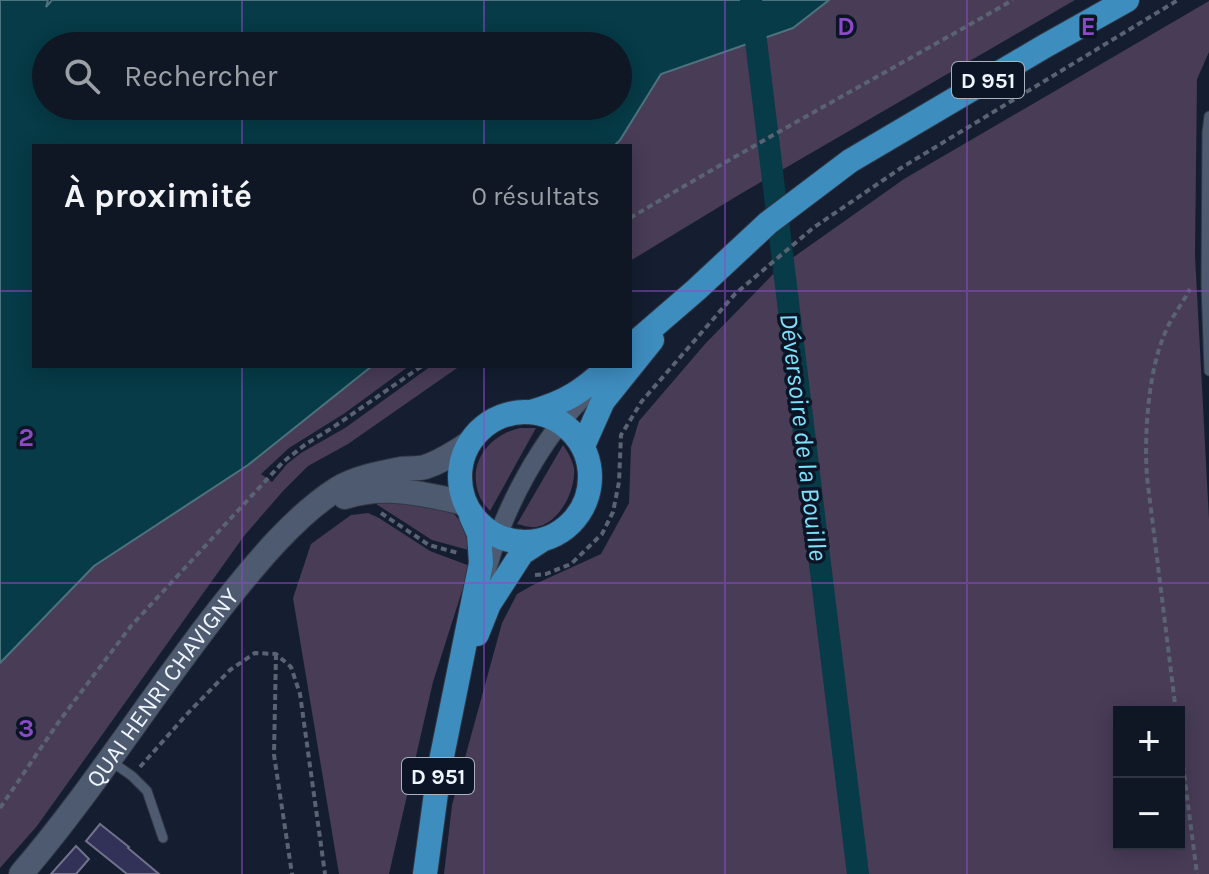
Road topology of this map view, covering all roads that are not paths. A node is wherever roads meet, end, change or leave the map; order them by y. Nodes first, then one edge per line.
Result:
1 (1127, 0) edge
2 (1209, 116) edge
3 (696, 290) junction
4 (632, 345) edge
5 (632, 352) edge
6 (632, 363) edge
7 (608, 368) edge
8 (615, 368) edge
9 (628, 368) edge
10 (1209, 371) edge
11 (531, 412) junction
12 (560, 423) junction
13 (468, 444) junction
14 (583, 446) junction
15 (467, 508) junction
16 (313, 509) junction
17 (497, 537) junction
18 (542, 540) junction
19 (457, 680) junction
20 (109, 760) junction
21 (163, 838) dead end
22 (21, 874) edge
23 (425, 874) edge

1 - 3 main road, D 951
2 - 10 lane
3 - 4 main road, D 951
3 - 5 street
3 - 6 main road, D 951
7 - 11 main road
8 - 12 street
9 - 14 main road, D 951
11 - 12 main road
11 - 13 main road
12 - 14 main road
12 - 17 street
13 - 15 main road
13 - 16 main road, QUAI HENRI CHAVIGNY
14 - 18 main road
15 - 16 main road
15 - 17 main road
15 - 19 main road, D 951
16 - 20 main road, QUAI HENRI CHAVIGNY
17 - 18 main road
17 - 19 street
18 - 19 main road, D 951
19 - 23 main road, D 951
20 - 21 lane
20 - 22 main road, QUAI HENRI CHAVIGNY

